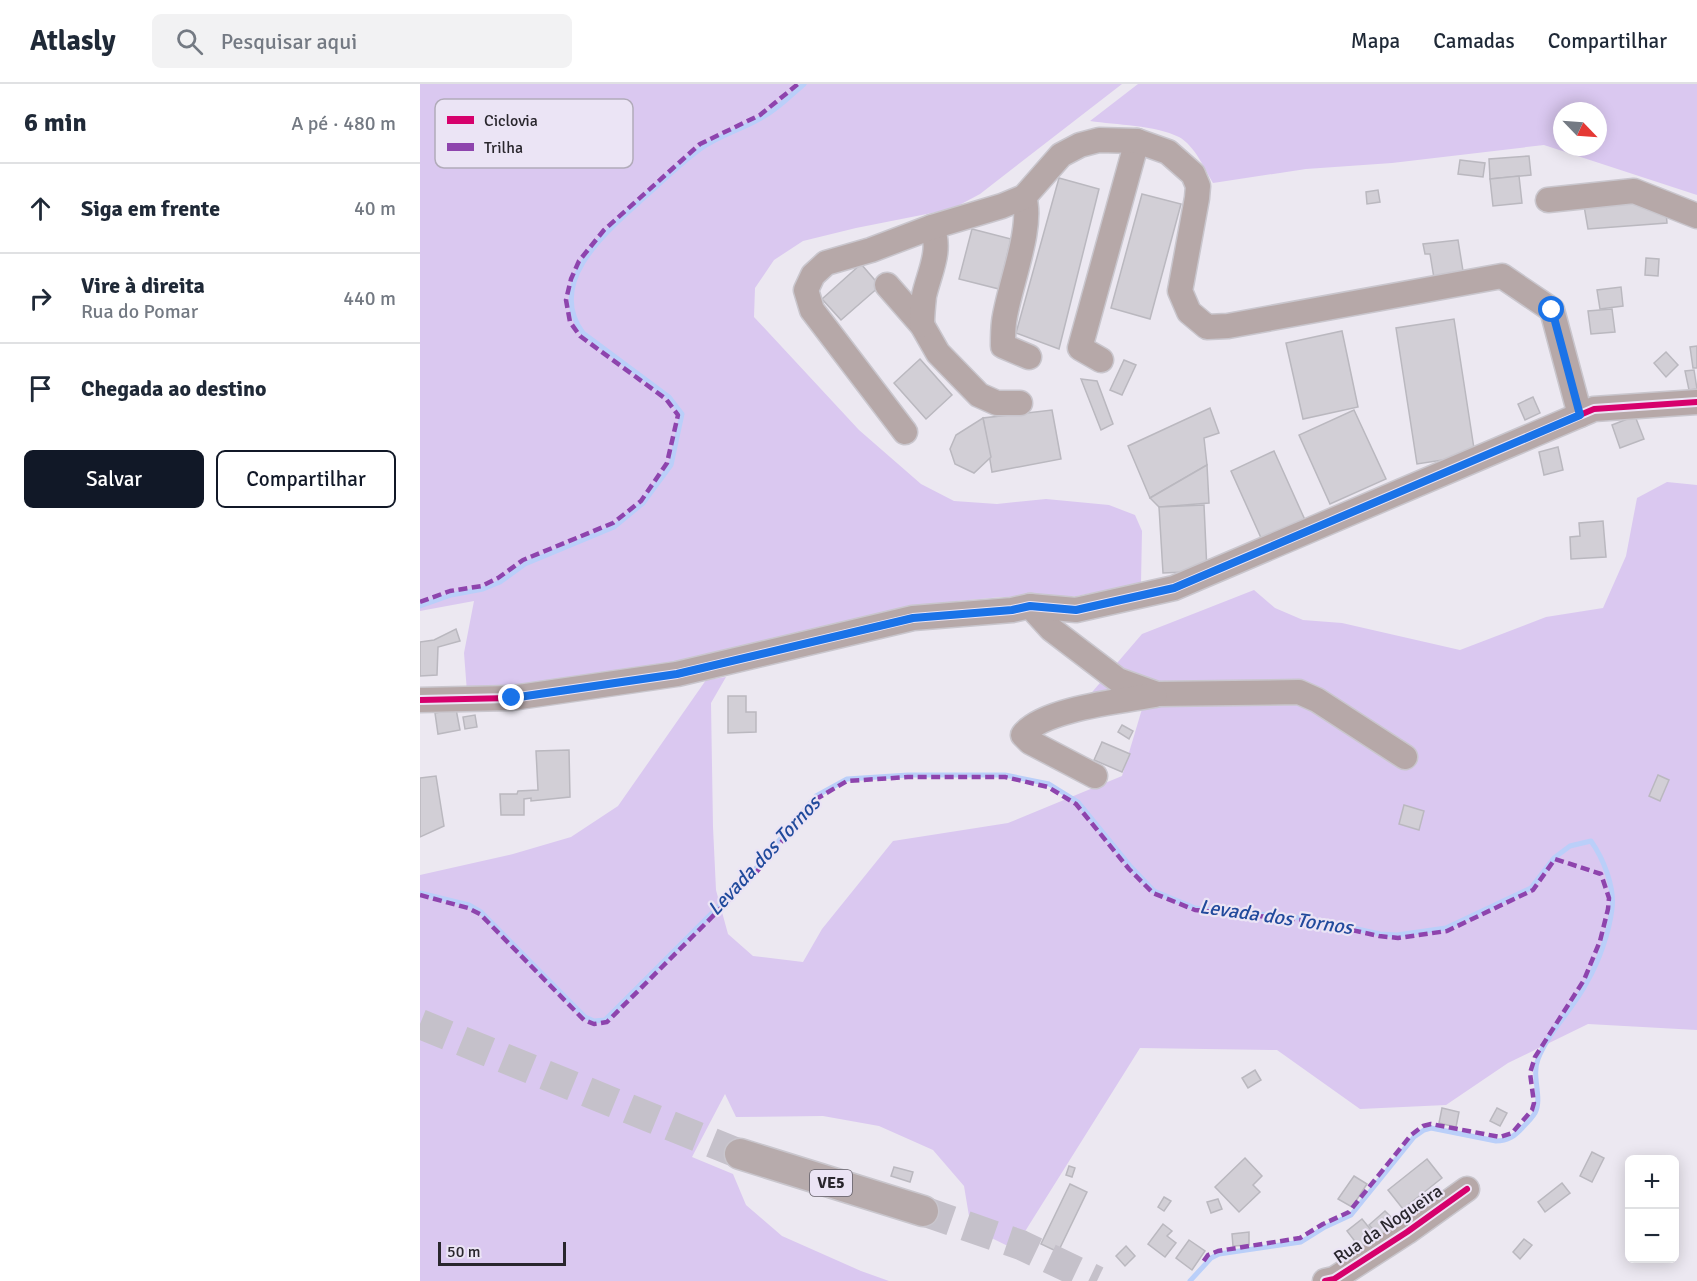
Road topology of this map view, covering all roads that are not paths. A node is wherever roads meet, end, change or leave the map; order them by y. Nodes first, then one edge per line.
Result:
1 (1137, 141) junction
2 (1024, 197) junction
3 (1548, 200) dead end
4 (1697, 216) edge
5 (932, 227) junction
6 (887, 285) dead end
7 (922, 325) junction
8 (1029, 357) dead end
9 (1101, 360) dead end
10 (1697, 402) edge
11 (1020, 403) dead end
12 (1580, 415) junction
13 (905, 432) dead end
14 (1030, 606) junction
15 (1157, 694) junction
16 (420, 700) edge
17 (1405, 757) dead end
18 (1095, 776) dead end
19 (740, 1154) tunnel mouth
20 (1467, 1189) dead end
21 (923, 1211) tunnel mouth
22 (1325, 1281) edge

1 - 2 street
1 - 9 street
1 - 12 street
2 - 5 street
2 - 8 street
3 - 4 street
5 - 7 street
5 - 13 street
6 - 7 street
7 - 11 street
10 - 12 street
12 - 14 street
14 - 15 street
14 - 16 street
15 - 17 street
15 - 18 street
19 - 21 main road, VE5
20 - 22 street, Rua da Nogueira

